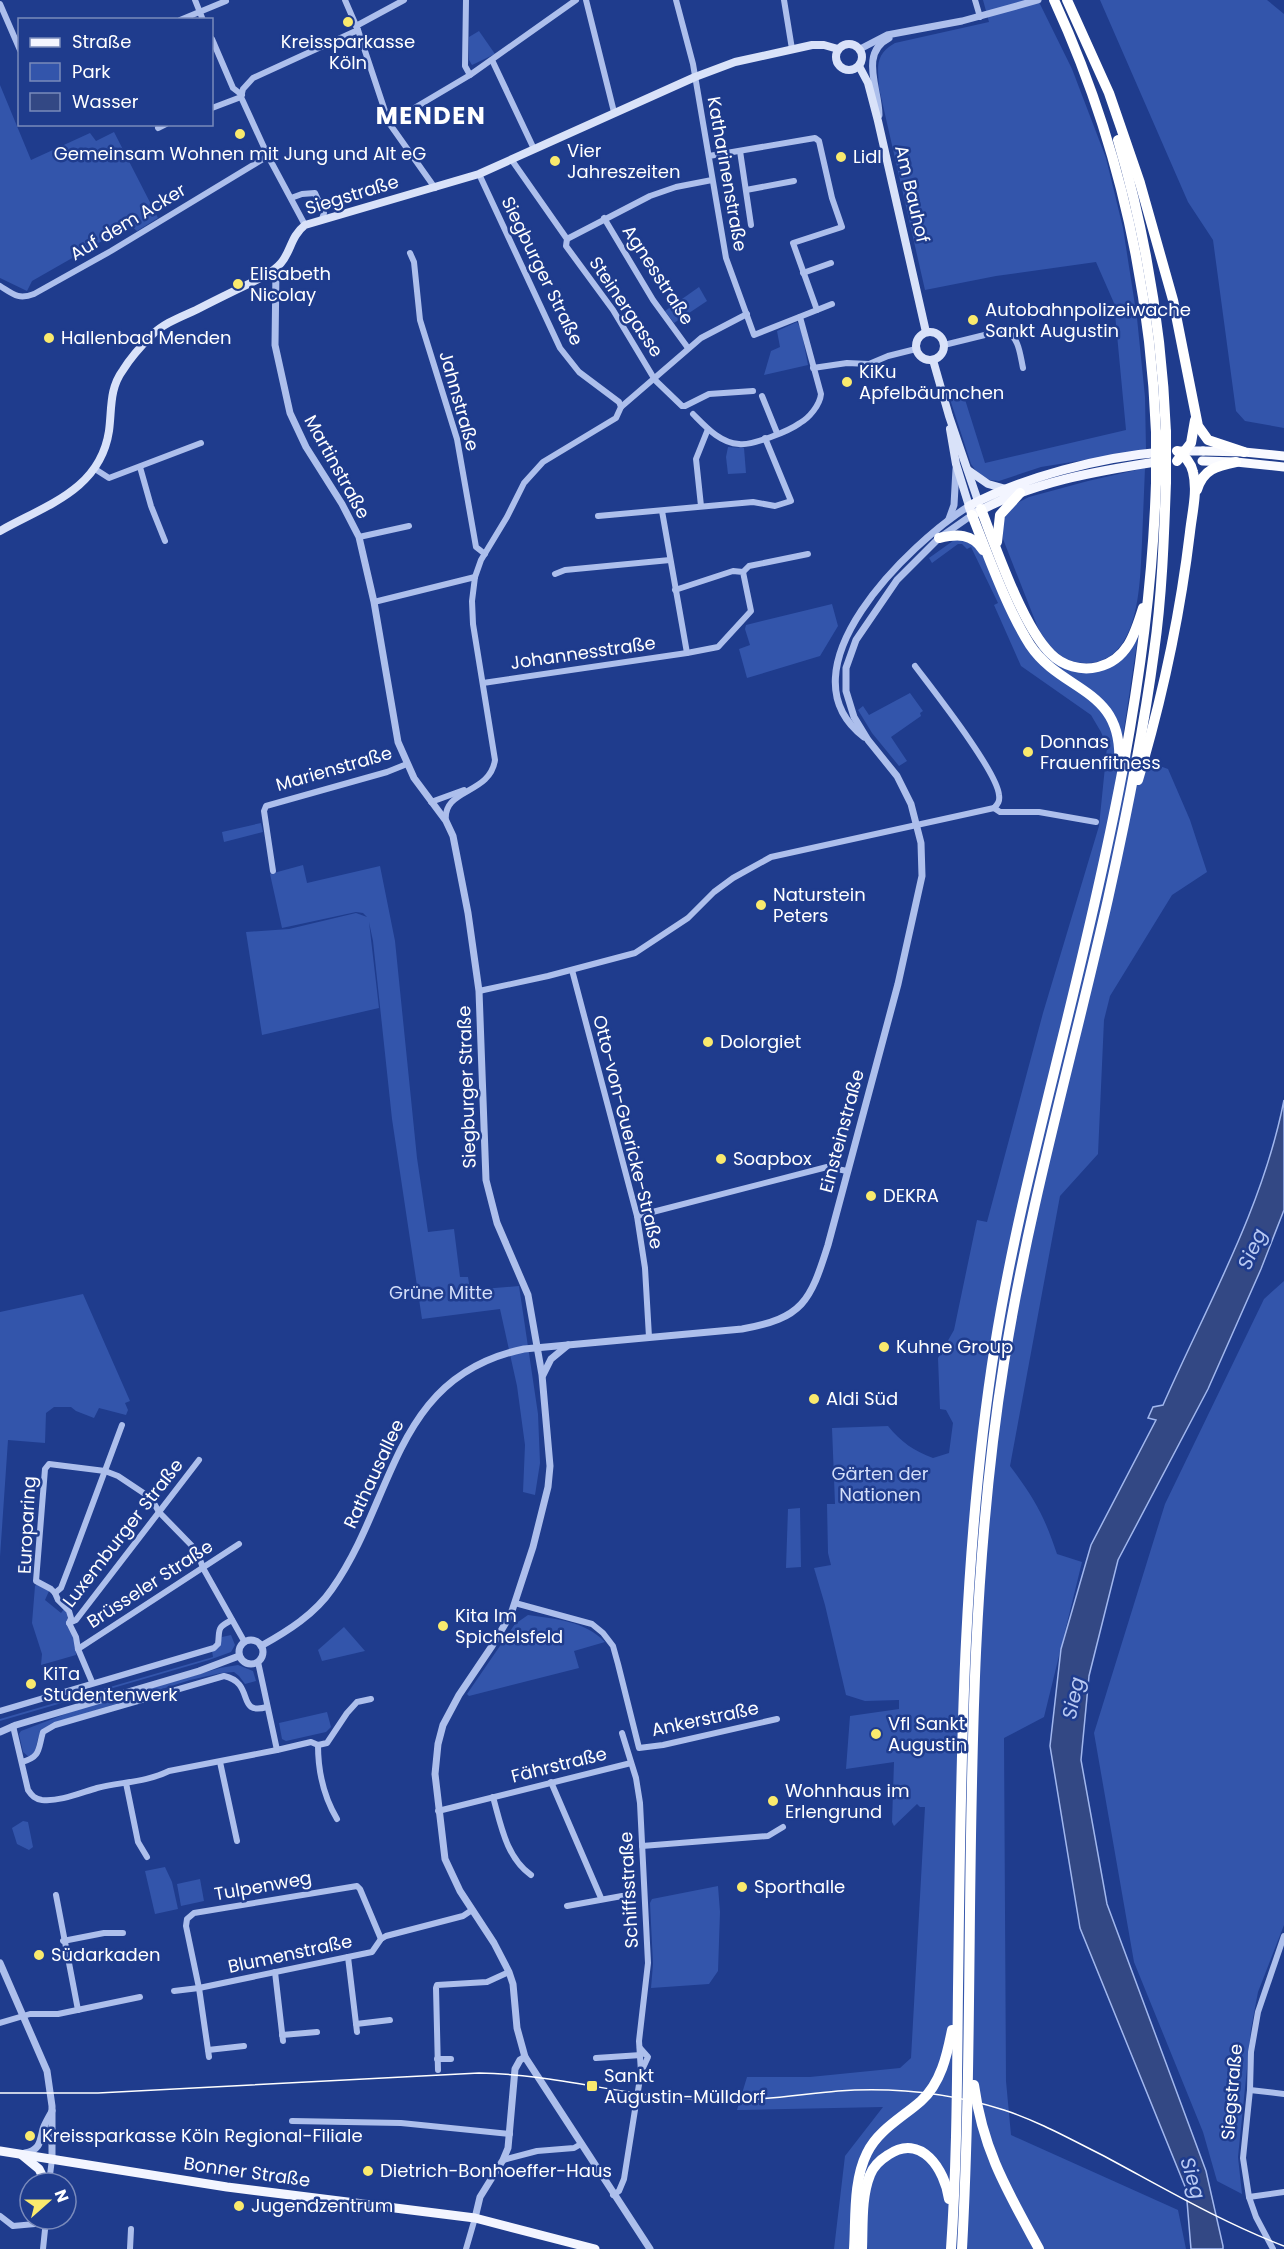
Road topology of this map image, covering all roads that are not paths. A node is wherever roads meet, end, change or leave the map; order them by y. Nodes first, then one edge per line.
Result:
1 (195, 0) edge
2 (345, 0) edge
3 (404, 0) edge
4 (466, 0) edge
5 (576, 0) edge
6 (586, 0) edge
7 (676, 0) edge
8 (784, 0) edge
9 (975, 0) edge
10 (1038, 0) edge
11 (1054, 0) edge
12 (226, 1) edge
13 (0, 4) edge
14 (1070, 5) edge
15 (201, 16) edge
16 (980, 17) junction
17 (357, 28) junction
18 (899, 33) junction
19 (213, 41) edge
20 (18, 45) edge
21 (792, 49) junction
22 (838, 49) junction
23 (860, 49) junction
24 (1090, 51) junction
25 (492, 60) junction
26 (859, 66) junction
27 (470, 75) junction
28 (695, 77) junction
29 (242, 96) junction
30 (213, 108) edge
31 (614, 112) junction
32 (879, 121) junction
33 (389, 123) junction
34 (162, 126) edge
35 (158, 128) dead end
36 (534, 149) junction
37 (740, 151) junction
38 (268, 156) junction
39 (709, 156) junction
40 (511, 159) junction
41 (479, 174) junction
42 (712, 180) junction
43 (794, 181) dead end
44 (435, 188) junction
45 (746, 190) junction
46 (291, 198) junction
47 (604, 218) junction
48 (322, 219) junction
49 (305, 225) junction
50 (751, 225) dead end
51 (567, 239) junction
52 (410, 253) dead end
53 (831, 264) dead end
54 (276, 269) junction
55 (803, 273) junction
56 (0, 286) edge
57 (832, 304) dead end
58 (817, 310) junction
59 (747, 314) junction
60 (800, 317) junction
61 (926, 332) junction
62 (944, 345) junction
63 (688, 348) junction
64 (916, 349) junction
65 (933, 360) junction
66 (813, 368) junction
67 (1023, 368) dead end
68 (655, 380) junction
69 (753, 391) dead end
70 (762, 396) dead end
71 (621, 407) junction
72 (693, 414) dead end
73 (949, 416) junction
74 (1196, 416) junction
75 (708, 429) junction
76 (1161, 432) junction
77 (777, 433) junction
78 (765, 438) junction
79 (201, 443) dead end
80 (1244, 452) junction
81 (1182, 456) junction
82 (1203, 456) junction
83 (1284, 456) edge
84 (1236, 462) junction
85 (956, 464) junction
86 (140, 467) junction
87 (1284, 467) edge
88 (95, 469) junction
89 (967, 470) junction
90 (1161, 483) junction
91 (1006, 489) junction
92 (1020, 493) junction
93 (1195, 498) junction
94 (701, 506) junction
95 (975, 508) junction
96 (662, 511) junction
97 (598, 516) dead end
98 (949, 519) junction
99 (408, 526) dead end
100 (0, 531) edge
101 (359, 537) junction
102 (939, 538) junction
103 (165, 541) dead end
104 (997, 548) junction
105 (485, 554) junction
106 (808, 554) dead end
107 (670, 560) junction
108 (743, 572) junction
109 (996, 572) junction
110 (555, 574) dead end
111 (475, 577) junction
112 (1151, 578) junction
113 (675, 590) junction
114 (374, 602) junction
115 (687, 653) junction
116 (915, 666) dead end
117 (483, 683) junction
118 (868, 740) junction
119 (406, 764) junction
120 (474, 788) junction
121 (431, 802) junction
122 (1116, 804) junction
123 (994, 807) junction
124 (446, 820) junction
125 (1096, 822) dead end
126 (917, 825) junction
127 (1119, 847) junction
128 (273, 871) dead end
129 (572, 970) junction
130 (478, 991) junction
131 (847, 1171) junction
132 (637, 1216) junction
133 (650, 1337) junction
134 (570, 1344) junction
135 (537, 1347) junction
136 (542, 1375) junction
137 (122, 1425) dead end
138 (199, 1460) dead end
139 (105, 1471) junction
140 (159, 1512) junction
141 (239, 1544) dead end
142 (203, 1568) junction
143 (56, 1593) junction
144 (515, 1603) junction
145 (232, 1620) junction
146 (69, 1623) junction
147 (244, 1641) junction
148 (261, 1646) junction
149 (78, 1649) junction
150 (239, 1656) junction
151 (258, 1662) junction
152 (92, 1682) junction
153 (371, 1699) dead end
154 (267, 1707) junction
155 (0, 1711) edge
156 (777, 1719) dead end
157 (14, 1726) junction
158 (0, 1732) edge
159 (622, 1733) dead end
160 (318, 1744) junction
161 (277, 1750) junction
162 (22, 1762) junction
163 (220, 1762) junction
164 (631, 1763) junction
165 (551, 1782) junction
166 (126, 1783) junction
167 (493, 1797) junction
168 (438, 1810) junction
169 (337, 1818) dead end
170 (783, 1827) dead end
171 (237, 1841) dead end
172 (642, 1846) junction
173 (147, 1857) dead end
174 (531, 1875) dead end
175 (56, 1895) dead end
176 (622, 1896) dead end
177 (602, 1899) junction
178 (567, 1906) dead end
179 (472, 1910) junction
180 (123, 1933) dead end
181 (1284, 1936) edge
182 (381, 1939) junction
183 (63, 1941) junction
184 (348, 1957) junction
185 (0, 1963) edge
186 (275, 1972) junction
187 (509, 1972) junction
188 (199, 1988) junction
189 (174, 1991) dead end
190 (140, 1997) dead end
191 (958, 2003) junction
192 (78, 2010) junction
193 (23, 2016) junction
194 (390, 2020) dead end
195 (0, 2023) edge
196 (356, 2024) junction
197 (317, 2032) dead end
198 (357, 2032) dead end
199 (244, 2046) dead end
200 (970, 2046) junction
201 (643, 2053) junction
202 (525, 2057) junction
203 (596, 2058) dead end
204 (437, 2059) junction
205 (451, 2059) dead end
206 (438, 2070) dead end
207 (1250, 2090) junction
208 (1284, 2094) edge
209 (52, 2111) junction
210 (292, 2121) dead end
211 (510, 2134) junction
212 (581, 2144) junction
213 (0, 2151) edge
214 (20, 2155) junction
215 (52, 2159) junction
216 (503, 2160) junction
217 (40, 2171) edge
218 (50, 2171) edge
219 (1284, 2192) edge
220 (613, 2195) junction
221 (1249, 2197) junction
222 (0, 2216) edge
223 (475, 2218) junction
224 (18, 2225) edge
225 (131, 2229) dead end
226 (45, 2231) edge
227 (43, 2249) edge
228 (130, 2249) edge
229 (466, 2249) edge
230 (595, 2249) edge
231 (650, 2249) edge
232 (854, 2249) edge
233 (862, 2249) edge
234 (950, 2249) edge
235 (962, 2249) edge
236 (1039, 2249) edge
237 (1273, 2249) edge

1 - 15 street
2 - 17 street
3 - 17 street
4 - 27 street
5 - 25 street
6 - 31 street
7 - 28 street, Katharinenstraße
8 - 21 street
9 - 16 street
10 - 16 street
11 - 76 highway
12 - 15 street
13 - 20 street
14 - 24 highway
16 - 18 street
17 - 29 street
17 - 33 street
18 - 23 street
18 - 32 street
19 - 29 street
21 - 22 main road, Siegstraße
21 - 28 main road, Siegstraße
22 - 23 main road
22 - 26 main road
23 - 26 main road
24 - 74 highway
24 - 76 highway
25 - 27 street
25 - 36 street
26 - 32 main road, Am Bauhof
27 - 33 street
28 - 31 main road, Siegstraße
28 - 39 street, Katharinenstraße
29 - 30 street
29 - 38 street
31 - 36 main road, Siegstraße
32 - 61 main road, Am Bauhof
33 - 44 street
34 - 35 street
36 - 40 main road, Siegstraße
37 - 39 street
37 - 45 street
37 - 55 street
38 - 46 street
38 - 56 street, Auf dem Acker
39 - 42 street, Katharinenstraße
40 - 41 main road, Siegstraße
40 - 51 street, Steinergasse
41 - 44 main road, Siegstraße
41 - 71 street, Siegburger Straße
42 - 47 street
42 - 59 street, Katharinenstraße
43 - 45 street
44 - 48 main road, Siegstraße
45 - 50 street
46 - 48 street
46 - 49 street
47 - 51 street
47 - 63 street, Agnesstraße
48 - 49 main road, Siegstraße
49 - 54 main road, Siegstraße
51 - 68 street, Steinergasse
52 - 105 street, Jahnstraße
53 - 55 street
54 - 88 main road
54 - 101 street, Martinstraße
55 - 58 street
57 - 58 street
58 - 60 street
59 - 60 street, Katharinenstraße
59 - 63 street
60 - 66 street
61 - 62 main road
61 - 64 main road
62 - 65 main road
62 - 67 street
63 - 68 street
64 - 65 main road
64 - 66 street
65 - 73 main road
66 - 77 street
68 - 69 street, Steinergasse
68 - 71 street
70 - 77 street
71 - 105 street
72 - 75 street
73 - 85 main road
73 - 89 main road
74 - 80 highway
74 - 81 highway
75 - 78 street
75 - 94 street
76 - 90 highway, bridge
77 - 78 street
78 - 94 street
79 - 86 street
80 - 82 highway
80 - 83 highway
81 - 82 main road
81 - 91 main road
81 - 92 main road
81 - 93 highway
82 - 84 highway
84 - 87 highway
84 - 93 highway
85 - 95 main road
85 - 98 street
86 - 88 street
86 - 103 street
88 - 100 main road
89 - 91 main road
89 - 95 main road
90 - 112 highway
90 - 127 highway
91 - 95 main road
92 - 95 main road
92 - 104 highway
93 - 127 highway
94 - 96 street
95 - 98 street, Einsteinstraße
95 - 102 street, Einsteinstraße
95 - 104 highway
95 - 109 highway
96 - 97 street
96 - 107 street
98 - 118 street, Einsteinstraße
99 - 101 street, Martinstraße
101 - 114 street, Martinstraße
102 - 109 highway
102 - 118 street, Einsteinstraße
104 - 112 highway
105 - 111 street
106 - 108 street
107 - 110 street
107 - 113 street
108 - 113 street
108 - 115 street, Johannesstraße
109 - 122 highway
111 - 114 street
111 - 117 street
112 - 122 highway
113 - 115 street
114 - 119 street, Martinstraße
115 - 117 street, Johannesstraße
116 - 123 street
117 - 120 street
118 - 126 street, Einsteinstraße
119 - 121 street, Martinstraße
119 - 128 street, Marienstraße
120 - 121 street
120 - 124 street
121 - 124 street, Siegburger Straße
122 - 191 highway
123 - 125 street
123 - 126 street
124 - 130 street, Siegburger Straße
126 - 129 street
126 - 131 street, Einsteinstraße
127 - 200 highway
129 - 130 street
129 - 132 street, Otto-von-Guericke-Straße
130 - 135 street, Siegburger Straße
131 - 132 street
131 - 133 street, Einsteinstraße
132 - 133 street, Otto-von-Guericke-Straße
133 - 134 street, Einsteinstraße
134 - 135 street, Einsteinstraße
134 - 136 street
135 - 136 street, Siegburger Straße
135 - 148 street, Rathausallee
136 - 144 street, Siegburger Straße
137 - 139 street
138 - 140 street, Luxemburger Straße
139 - 140 street, Europaring
139 - 143 street
139 - 143 street, Europaring
140 - 142 street, Europaring
140 - 146 street, Luxemburger Straße
141 - 142 street, Brüsseler Straße
142 - 145 street, Europaring
142 - 149 street, Brüsseler Straße
143 - 146 street, Europaring
144 - 156 street, Ankerstraße
144 - 168 street, Siegburger Straße
145 - 147 street, Europaring
145 - 152 street
146 - 149 street, Europaring
147 - 148 street
147 - 150 street
148 - 151 street
149 - 152 street, Europaring
150 - 151 street
150 - 157 street
151 - 154 street
152 - 155 street
153 - 160 street
154 - 161 street
154 - 162 street
157 - 158 street
157 - 162 street
159 - 164 street, Schiffsstraße
160 - 161 street
160 - 169 street
161 - 163 street
162 - 166 street
163 - 166 street
163 - 171 street
164 - 165 street, Fährstraße
164 - 172 street, Schiffsstraße
165 - 167 street, Fährstraße
165 - 177 street
166 - 173 street
167 - 168 street, Fährstraße
167 - 174 street, Fährstraße
168 - 179 street, Siegburger Straße
170 - 172 street
172 - 201 street, Schiffsstraße
175 - 183 street
176 - 177 street
177 - 178 street
179 - 182 street, Blumenstraße
179 - 187 street, Siegburger Straße
180 - 183 street
181 - 207 street, Siegstraße
182 - 184 street, Blumenstraße
182 - 188 street, Tulpenweg
183 - 192 street
184 - 186 street, Blumenstraße
184 - 196 street
185 - 193 street
186 - 188 street, Blumenstraße
186 - 197 street
187 - 202 street, Siegburger Straße
187 - 204 street
188 - 189 street, Blumenstraße
188 - 199 street
190 - 192 street
191 - 232 highway
191 - 234 highway
192 - 193 street
193 - 195 street
193 - 209 street
194 - 196 street
196 - 198 street
200 - 235 highway
200 - 236 highway
201 - 203 street
201 - 220 street, Schiffsstraße
202 - 211 street
202 - 212 street, Siegburger Straße
204 - 205 street
204 - 206 street
207 - 208 street
207 - 221 street, Siegstraße
209 - 214 street
209 - 215 street
210 - 211 street
211 - 216 street
212 - 216 street
212 - 220 street, Siegburger Straße
213 - 214 main road, Bonner Straße
214 - 215 main road, Bonner Straße
214 - 217 main road
215 - 218 street
215 - 223 main road, Bonner Straße
216 - 223 street
219 - 221 street
220 - 231 street, Siegburger Straße
221 - 237 street, Siegstraße
222 - 224 street
223 - 229 street
223 - 230 main road, Bonner Straße
225 - 228 street
226 - 227 street
233 - 234 highway

